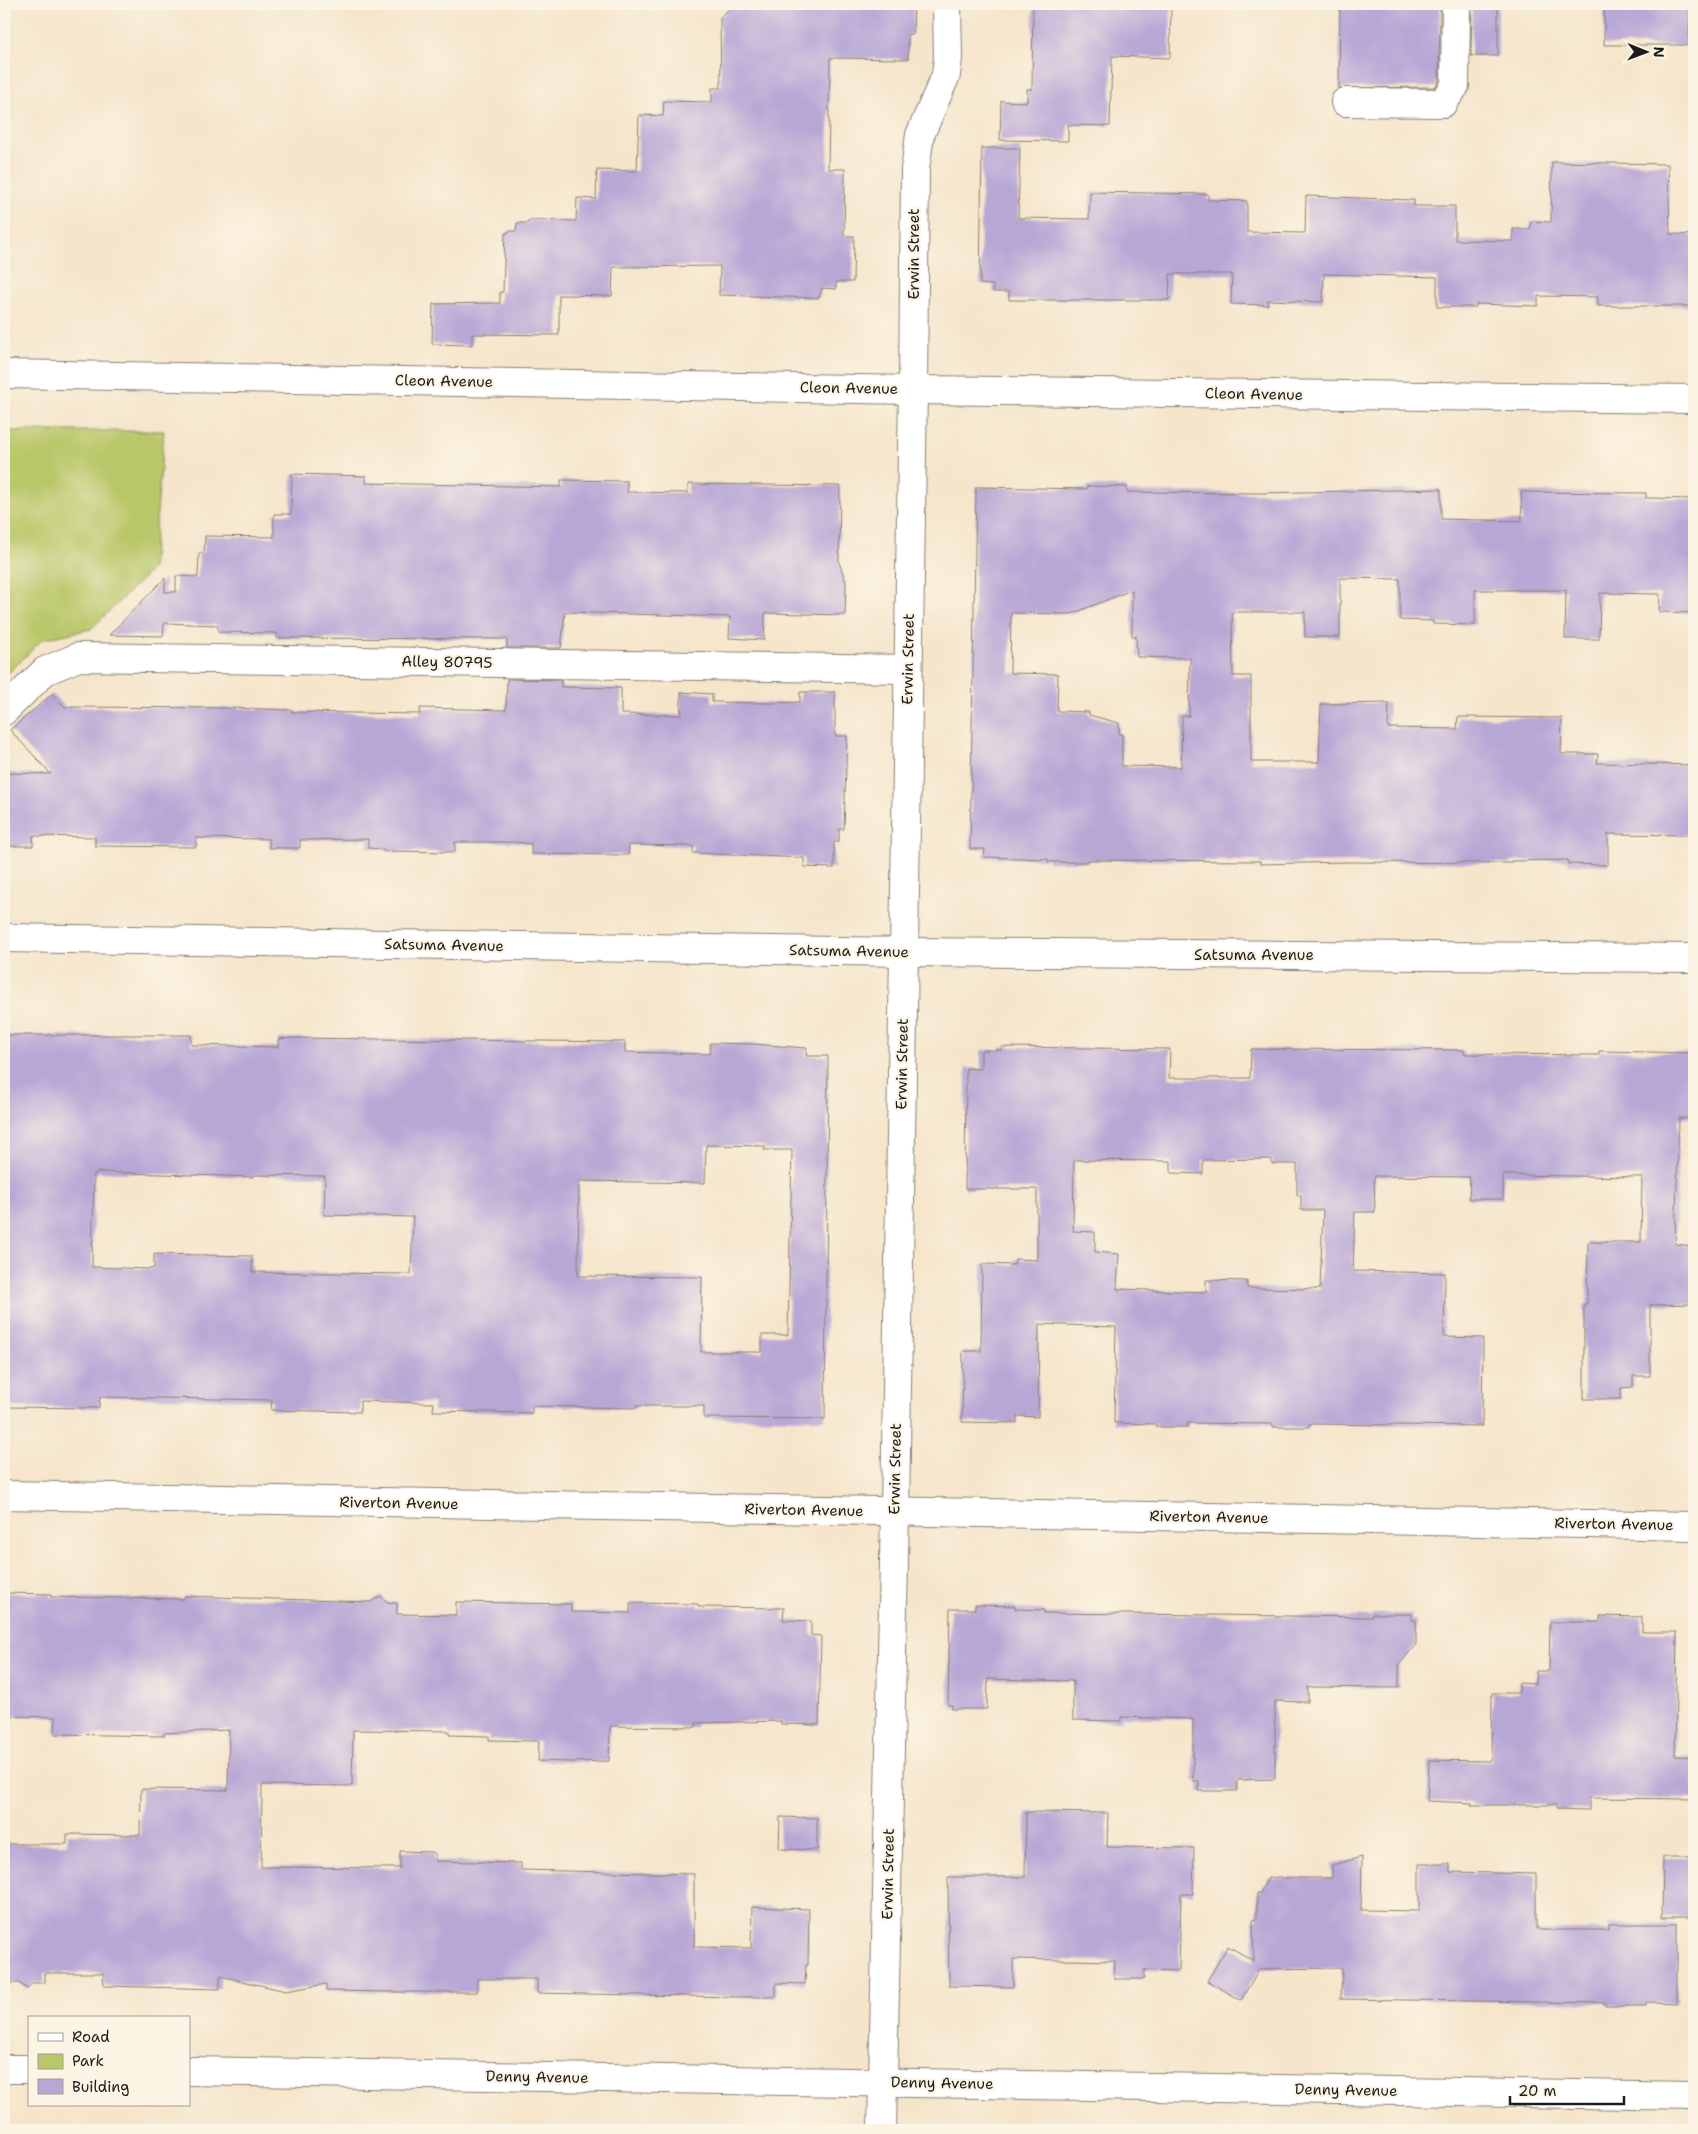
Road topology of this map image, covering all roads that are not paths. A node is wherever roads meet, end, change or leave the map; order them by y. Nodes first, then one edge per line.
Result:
1 (947, 4) edge
2 (1456, 4) edge
3 (1345, 102) dead end
4 (4, 374) edge
5 (913, 390) junction
6 (1694, 399) edge
7 (908, 669) junction
8 (4, 711) edge
9 (4, 938) edge
10 (903, 952) junction
11 (1694, 958) edge
12 (4, 1495) edge
13 (895, 1512) junction
14 (1694, 1526) edge
15 (4, 2069) edge
16 (28, 2069) edge
17 (190, 2071) edge
18 (884, 2082) junction
19 (1694, 2096) edge
20 (882, 2130) edge

1 - 5 street, Erwin Street
2 - 3 street
4 - 5 street, Cleon Avenue
5 - 6 street, Cleon Avenue
5 - 7 street, Erwin Street
7 - 8 street, Alley 80795
7 - 10 street, Erwin Street
9 - 10 street, Satsuma Avenue
10 - 11 street, Satsuma Avenue
10 - 13 street, Erwin Street
12 - 13 street, Riverton Avenue
13 - 14 street, Riverton Avenue
13 - 18 street, Erwin Street
15 - 16 street
17 - 18 street, Denny Avenue
18 - 19 street, Denny Avenue
18 - 20 street, Erwin Street

